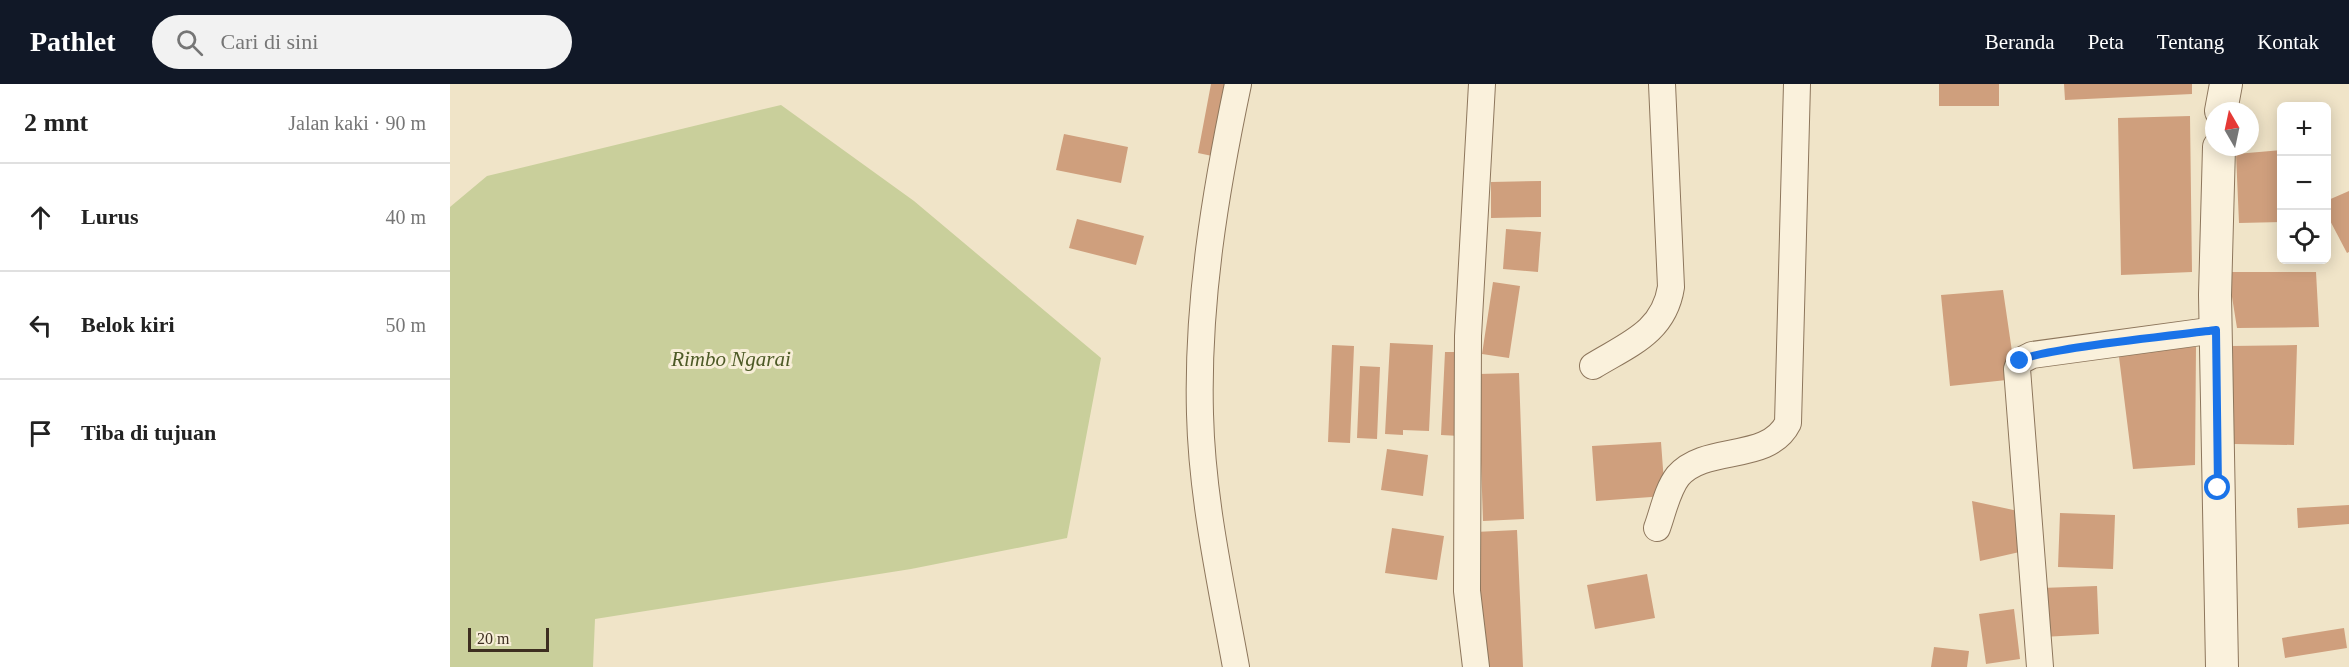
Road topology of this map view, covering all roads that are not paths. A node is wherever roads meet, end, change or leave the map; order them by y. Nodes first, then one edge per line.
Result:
1 (1238, 84) edge
2 (1482, 84) edge
3 (1662, 84) edge
4 (1797, 84) edge
5 (2226, 84) edge
6 (2223, 102) edge
7 (2219, 156) edge
8 (2216, 330) junction
9 (1593, 366) dead end
10 (1657, 528) dead end
11 (1236, 667) edge
12 (1476, 667) edge
13 (2040, 667) edge
14 (2222, 667) edge

1 - 11 street
2 - 12 street
3 - 9 street
4 - 10 street
5 - 6 street
7 - 8 street
8 - 13 street
8 - 14 street

